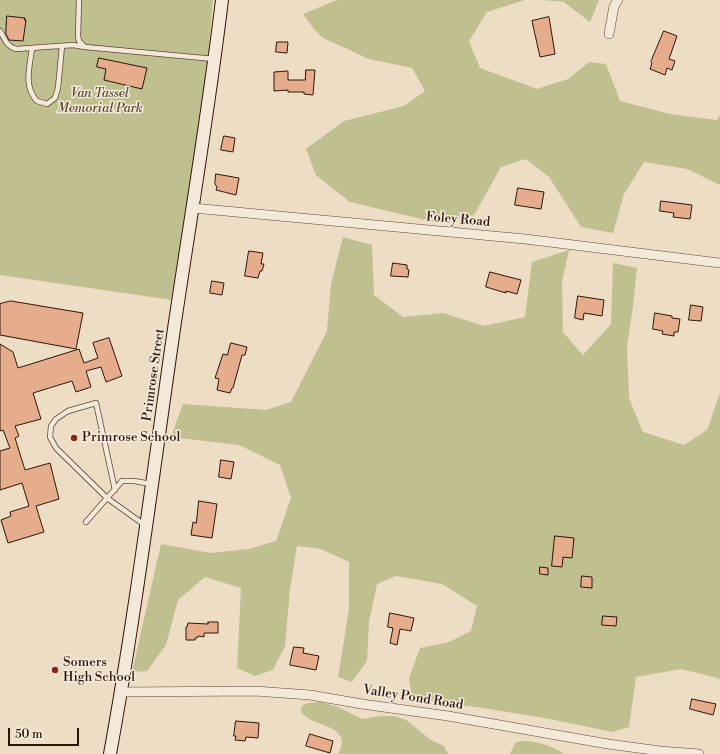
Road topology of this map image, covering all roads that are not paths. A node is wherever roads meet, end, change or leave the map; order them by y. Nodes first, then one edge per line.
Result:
1 (80, 0) edge
2 (222, 0) edge
3 (618, 0) edge
4 (0, 31) edge
5 (609, 34) dead end
6 (62, 46) junction
7 (85, 47) junction
8 (32, 48) junction
9 (214, 59) junction
10 (193, 208) junction
11 (720, 263) edge
12 (152, 485) junction
13 (114, 490) junction
14 (107, 498) junction
15 (86, 522) dead end
16 (146, 526) junction
17 (121, 692) junction
18 (110, 754) edge
19 (699, 754) edge

1 - 7 lane
2 - 9 main road, Primrose Street
3 - 5 street
4 - 8 lane
6 - 7 lane
6 - 8 lane
6 - 8 lane
7 - 9 lane
9 - 10 main road, Primrose Street
10 - 11 street, Foley Road
10 - 12 main road, Primrose Street
12 - 13 lane
12 - 16 main road, Primrose Street
13 - 14 lane
13 - 14 lane
14 - 15 lane
14 - 16 lane
16 - 17 main road, Primrose Street
17 - 18 main road, Primrose Street
17 - 19 street, Valley Pond Road

